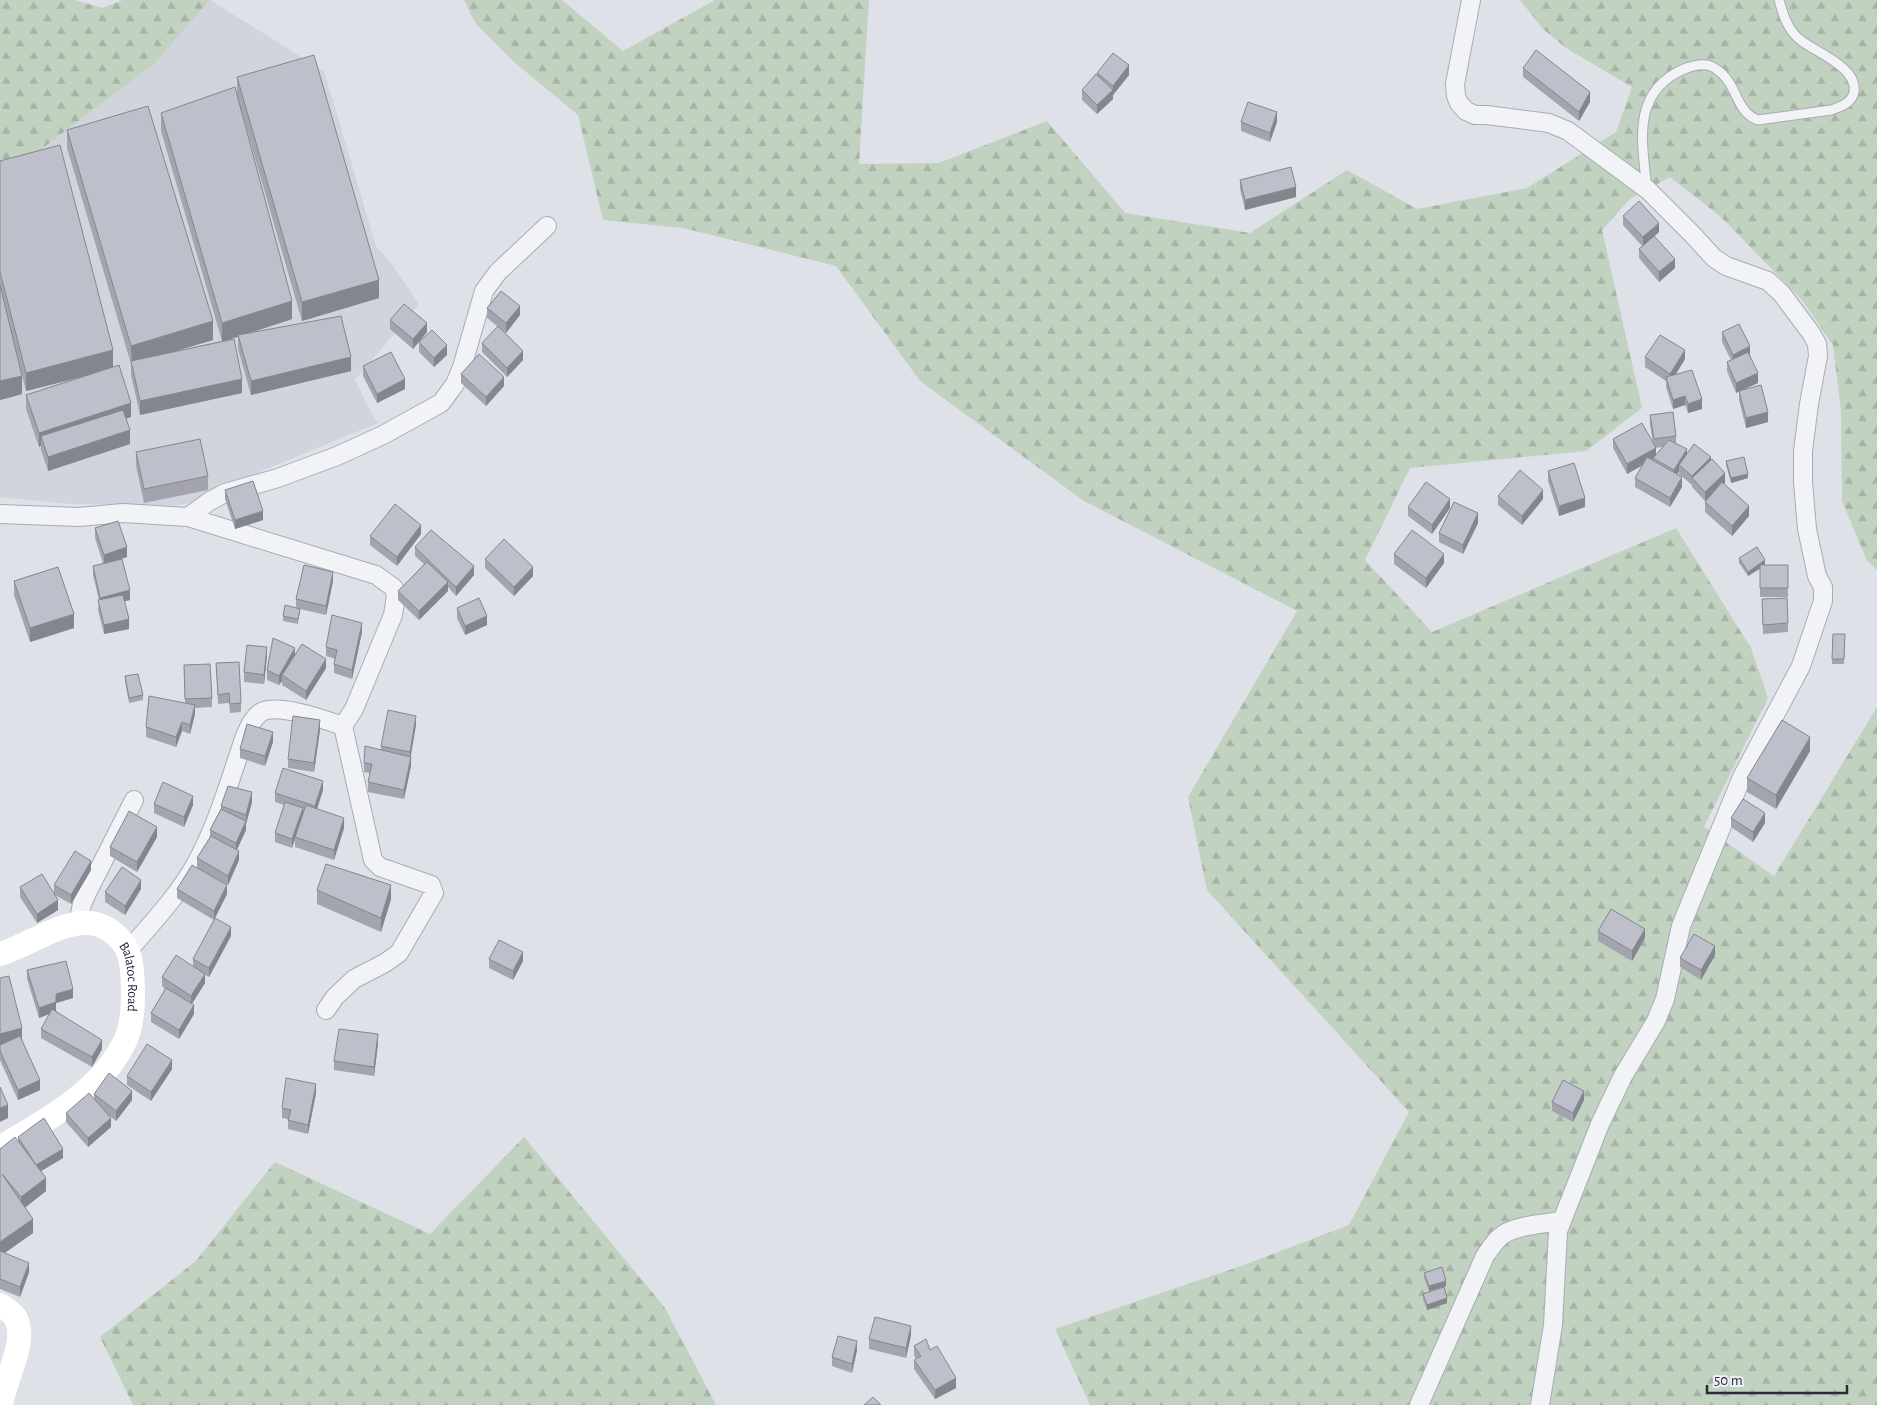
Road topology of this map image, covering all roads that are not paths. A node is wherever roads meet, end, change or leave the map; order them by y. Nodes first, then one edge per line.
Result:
1 (1471, 0) edge
2 (1779, 0) edge
3 (1648, 190) junction
4 (547, 226) dead end
5 (0, 514) edge
6 (188, 517) junction
7 (343, 726) junction
8 (134, 800) dead end
9 (78, 923) junction
10 (128, 951) junction
11 (0, 954) edge
12 (326, 1010) dead end
13 (0, 1148) edge
14 (1562, 1221) junction
15 (0, 1305) edge
16 (1, 1405) edge
17 (1419, 1405) edge
18 (1540, 1405) edge

1 - 3 street
2 - 3 lane
3 - 14 street
4 - 6 street
5 - 6 street
6 - 7 street
7 - 10 street
7 - 12 street
8 - 9 street
9 - 10 main road, Balatoc Road
9 - 11 main road, Balatoc Road
10 - 13 main road, Balatoc Road
14 - 17 street
14 - 18 street
15 - 16 main road

